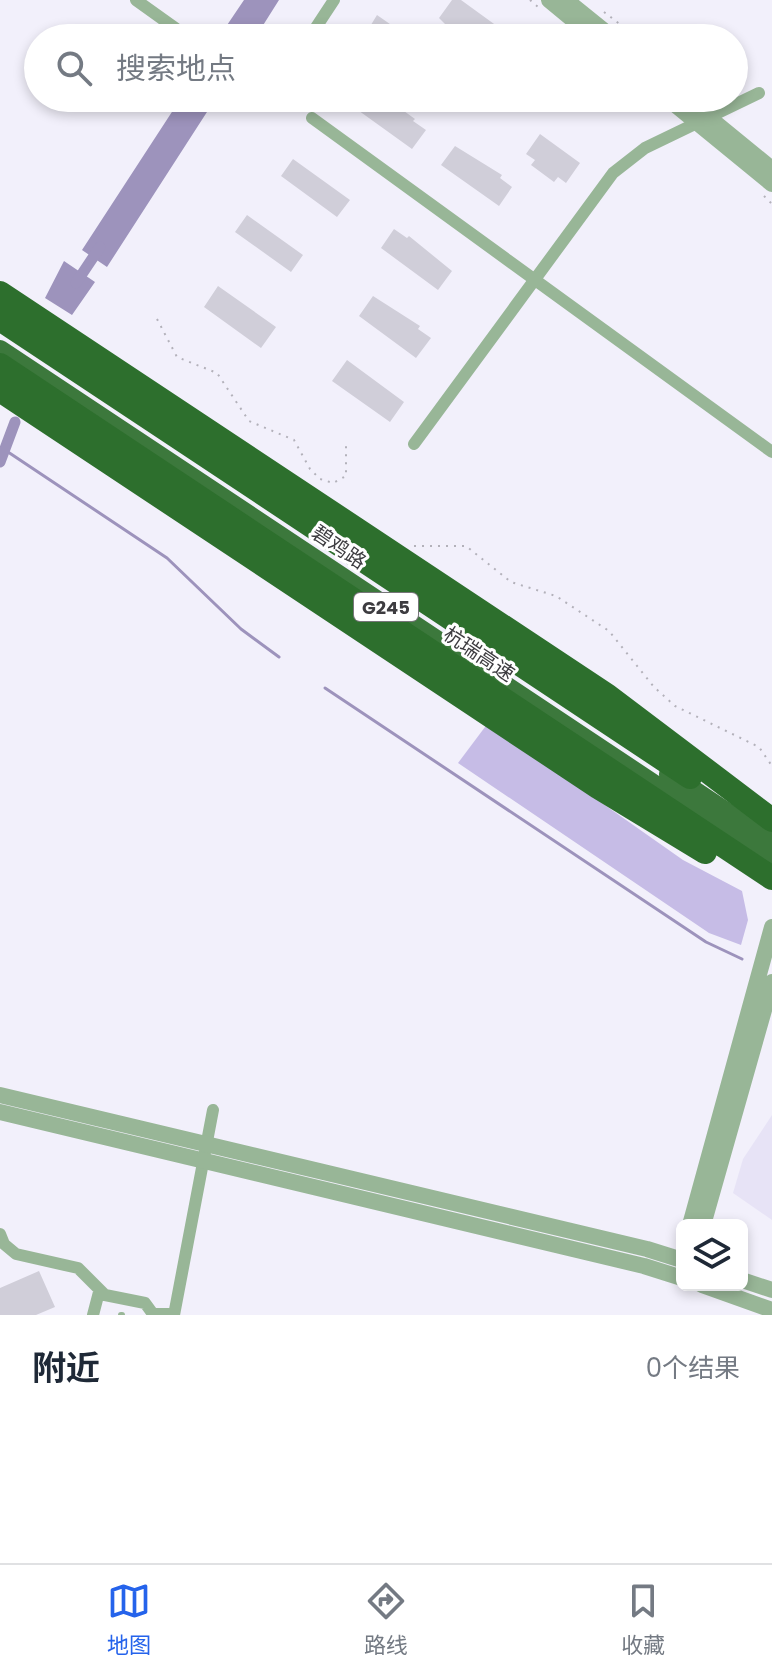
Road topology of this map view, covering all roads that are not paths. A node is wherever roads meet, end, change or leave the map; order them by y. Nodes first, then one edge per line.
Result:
1 (136, 0) edge
2 (334, 0) edge
3 (549, 0) edge
4 (566, 0) edge
5 (169, 24) edge
6 (318, 24) edge
7 (578, 24) edge
8 (596, 24) edge
9 (759, 93) dead end
10 (748, 98) edge
11 (690, 112) edge
12 (696, 112) edge
13 (720, 112) edge
14 (312, 118) dead end
15 (703, 120) junction
16 (772, 169) edge
17 (772, 184) edge
18 (534, 281) junction
19 (0, 293) edge
20 (0, 319) edge
21 (0, 332) edge
22 (0, 350) edge
23 (0, 365) edge
24 (0, 390) edge
25 (414, 444) dead end
26 (772, 452) edge
27 (772, 820) edge
28 (772, 831) edge
29 (772, 843) edge
30 (772, 863) edge
31 (772, 878) edge
32 (772, 893) edge
33 (772, 927) edge
34 (772, 982) edge
35 (0, 1095) edge
36 (213, 1110) dead end
37 (0, 1112) edge
38 (205, 1152) junction
39 (692, 1219) edge
40 (705, 1219) edge
41 (0, 1234) edge
42 (676, 1257) edge
43 (676, 1277) edge
44 (748, 1282) edge
45 (772, 1290) edge
46 (719, 1291) edge
47 (99, 1292) junction
48 (772, 1310) edge
49 (151, 1314) edge
50 (174, 1314) edge
51 (93, 1315) edge

1 - 5 street
2 - 6 street
3 - 7 street
4 - 8 street
9 - 10 street
11 - 15 street
12 - 15 street
13 - 15 street
14 - 18 street
15 - 16 street
15 - 17 street
15 - 18 street
18 - 25 street
18 - 26 street
19 - 27 highway
20 - 28 highway, 杭瑞高速
21 - 29 highway, 碧鸡路 / G245
22 - 30 highway, 碧鸡路 / G245
23 - 31 highway, 杭瑞高速
24 - 32 highway
33 - 39 street
34 - 40 street
35 - 38 street
36 - 38 street
37 - 38 street
38 - 42 street
38 - 43 street
38 - 50 street
41 - 47 street
44 - 45 street
46 - 48 street
47 - 49 street
47 - 51 street
49 - 50 street

